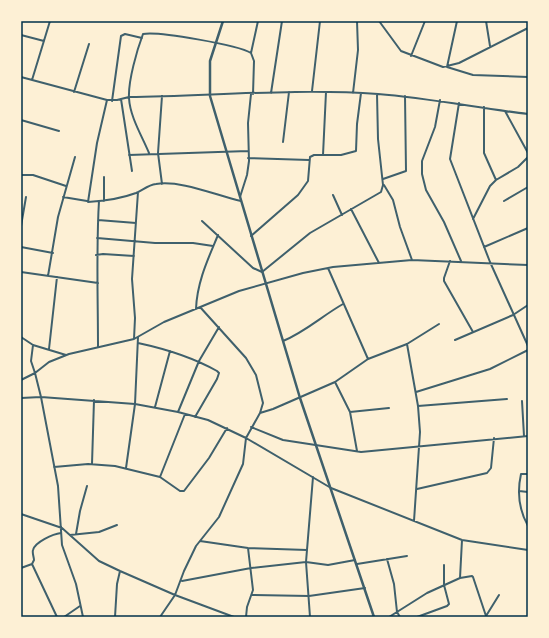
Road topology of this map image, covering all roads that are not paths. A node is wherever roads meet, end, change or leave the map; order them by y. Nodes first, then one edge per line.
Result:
1 (50, 21) edge
2 (223, 21) edge
3 (258, 21) edge
4 (282, 21) edge
5 (320, 21) edge
6 (357, 21) edge
7 (379, 21) edge
8 (425, 21) edge
9 (457, 21) edge
10 (486, 21) edge
11 (528, 28) edge
12 (21, 35) edge
13 (142, 38) junction
14 (44, 41) junction
15 (214, 43) junction
16 (89, 44) dead end
17 (490, 46) junction
18 (251, 53) junction
19 (411, 56) junction
20 (447, 67) junction
21 (21, 77) edge
22 (528, 77) edge
23 (32, 80) junction
24 (312, 91) junction
25 (74, 92) junction
26 (289, 92) junction
27 (326, 92) junction
28 (271, 93) junction
29 (353, 93) junction
30 (361, 93) junction
31 (252, 94) junction
32 (377, 94) junction
33 (162, 96) junction
34 (210, 96) junction
35 (405, 96) junction
36 (129, 97) junction
37 (121, 99) junction
38 (107, 100) junction
39 (440, 100) junction
40 (112, 101) junction
41 (459, 103) junction
42 (484, 107) junction
43 (505, 111) junction
44 (528, 114) edge
45 (21, 120) edge
46 (59, 131) dead end
47 (283, 142) dead end
48 (225, 151) junction
49 (248, 151) junction
50 (158, 152) junction
51 (149, 153) junction
52 (528, 153) edge
53 (129, 155) junction
54 (322, 155) junction
55 (75, 156) dead end
56 (528, 157) edge
57 (248, 158) junction
58 (309, 160) junction
59 (132, 171) dead end
60 (21, 175) edge
61 (104, 177) dead end
62 (383, 179) junction
63 (496, 180) junction
64 (162, 184) junction
65 (383, 184) junction
66 (66, 186) junction
67 (528, 186) edge
68 (138, 192) junction
69 (333, 194) dead end
70 (26, 197) dead end
71 (63, 197) junction
72 (240, 200) junction
73 (99, 201) junction
74 (104, 201) junction
75 (504, 201) dead end
76 (88, 202) junction
77 (351, 209) junction
78 (342, 215) junction
79 (473, 219) junction
80 (98, 220) junction
81 (202, 221) dead end
82 (136, 223) junction
83 (21, 226) edge
84 (528, 228) edge
85 (218, 235) junction
86 (251, 236) junction
87 (97, 238) junction
88 (135, 242) junction
89 (213, 246) junction
90 (21, 247) edge
91 (484, 247) junction
92 (53, 253) junction
93 (96, 255) junction
94 (134, 256) junction
95 (412, 260) junction
96 (450, 261) junction
97 (460, 261) junction
98 (490, 262) junction
99 (379, 263) junction
100 (528, 265) edge
101 (328, 268) junction
102 (21, 272) edge
103 (262, 272) junction
104 (48, 276) junction
105 (56, 277) junction
106 (98, 283) junction
107 (266, 284) junction
108 (343, 304) junction
109 (528, 306) edge
110 (200, 307) junction
111 (196, 309) junction
112 (513, 315) junction
113 (439, 324) dead end
114 (219, 327) junction
115 (473, 332) junction
116 (21, 337) edge
117 (138, 337) junction
118 (134, 339) junction
119 (455, 340) dead end
120 (283, 341) junction
121 (138, 342) junction
122 (407, 344) junction
123 (33, 345) junction
124 (528, 346) edge
125 (98, 347) junction
126 (49, 349) junction
127 (528, 350) edge
128 (170, 351) junction
129 (66, 355) junction
130 (368, 358) junction
131 (199, 361) junction
132 (35, 373) junction
133 (21, 380) edge
134 (335, 382) junction
135 (416, 392) junction
136 (41, 397) junction
137 (21, 398) edge
138 (300, 398) junction
139 (506, 399) dead end
140 (94, 400) junction
141 (522, 401) dead end
142 (135, 404) junction
143 (418, 406) junction
144 (155, 407) junction
145 (389, 408) dead end
146 (178, 412) junction
147 (260, 412) junction
148 (350, 412) junction
149 (185, 414) junction
150 (195, 417) junction
151 (227, 428) junction
152 (251, 428) junction
153 (524, 436) junction
154 (528, 436) edge
155 (246, 438) junction
156 (494, 438) junction
157 (316, 445) junction
158 (419, 447) junction
159 (358, 451) junction
160 (92, 464) junction
161 (54, 467) junction
162 (126, 468) junction
163 (528, 474) edge
164 (160, 477) junction
165 (313, 477) junction
166 (87, 486) dead end
167 (331, 488) junction
168 (417, 489) junction
169 (519, 491) junction
170 (528, 492) edge
171 (21, 514) edge
172 (414, 521) junction
173 (117, 525) dead end
174 (528, 526) edge
175 (62, 528) junction
176 (61, 534) junction
177 (76, 534) junction
178 (70, 535) junction
179 (462, 540) junction
180 (200, 541) junction
181 (248, 548) junction
182 (307, 550) junction
183 (528, 550) edge
184 (407, 556) dead end
185 (387, 559) junction
186 (356, 560) junction
187 (306, 562) junction
188 (32, 564) junction
189 (357, 564) junction
190 (444, 565) dead end
191 (21, 568) edge
192 (251, 568) junction
193 (120, 572) junction
194 (460, 578) junction
195 (182, 581) junction
196 (444, 585) junction
197 (365, 588) junction
198 (175, 595) junction
199 (252, 595) junction
200 (499, 595) dead end
201 (309, 596) junction
202 (80, 606) junction
203 (397, 612) junction
204 (485, 616) edge
205 (58, 617) edge
206 (64, 617) edge
207 (83, 617) edge
208 (115, 617) edge
209 (160, 617) edge
210 (234, 617) edge
211 (246, 617) edge
212 (310, 617) edge
213 (374, 617) edge
214 (389, 617) edge
215 (400, 617) edge
216 (417, 617) edge

1 - 14 street
2 - 15 street
3 - 18 street
4 - 28 street
5 - 24 street
6 - 29 street
7 - 19 street
8 - 19 street
9 - 20 street
10 - 17 street
11 - 17 street
12 - 14 street
13 - 15 street
13 - 36 street
13 - 40 street
14 - 23 street
15 - 18 street
15 - 34 street
16 - 25 street
17 - 20 street
18 - 31 street
19 - 20 street
20 - 22 street
21 - 23 street
23 - 25 street
24 - 26 street
24 - 27 street
25 - 38 street
26 - 28 street
26 - 47 street
27 - 29 street
27 - 54 street
28 - 31 street
29 - 30 street
30 - 32 street
30 - 54 street
31 - 34 street
31 - 49 street
32 - 35 street
32 - 62 street
33 - 34 street
33 - 36 street
33 - 50 street
34 - 48 street
35 - 39 street
35 - 62 street
36 - 37 street
36 - 51 street
37 - 40 street
37 - 53 street
38 - 40 street
38 - 76 street
39 - 41 street
39 - 97 street
41 - 42 street
41 - 79 street
42 - 43 street
42 - 63 street
43 - 44 street
43 - 52 street
45 - 46 street
48 - 49 street
48 - 50 street
48 - 72 street
49 - 57 street
50 - 51 street
50 - 64 street
51 - 53 street
53 - 59 street
54 - 58 street
55 - 66 street
56 - 63 street
57 - 58 street
57 - 72 street
58 - 86 street
60 - 66 street
61 - 74 street
62 - 65 street
63 - 79 street
64 - 68 street
64 - 72 street
65 - 77 street
65 - 95 street
66 - 71 street
67 - 75 street
68 - 74 street
68 - 82 street
69 - 78 street
70 - 83 street
71 - 76 street
71 - 92 street
72 - 86 street
73 - 74 street
73 - 76 street
73 - 80 street
77 - 78 street
77 - 99 street
78 - 103 street
79 - 91 street
80 - 82 street
80 - 87 street
81 - 85 street
82 - 88 street
84 - 91 street
85 - 89 street
85 - 103 street
86 - 103 street
87 - 88 street
87 - 93 street
88 - 89 street
88 - 94 street
89 - 111 street
90 - 92 street
91 - 98 street
92 - 104 street
93 - 94 street
93 - 106 street
94 - 118 street
95 - 96 street
95 - 99 street
96 - 97 street
96 - 115 street
97 - 98 street
98 - 100 street
98 - 112 street
99 - 101 street
101 - 107 street
101 - 108 street
102 - 104 street
103 - 107 street
104 - 105 street
105 - 106 street
105 - 126 street
106 - 125 street
107 - 110 street
107 - 120 street
108 - 120 street
108 - 130 street
109 - 112 street
110 - 111 street
110 - 114 street
111 - 117 street
112 - 115 street
112 - 124 street
113 - 122 street
114 - 131 street
114 - 147 street
115 - 119 street
116 - 123 street
117 - 118 street
117 - 121 street
118 - 125 street
120 - 138 street
121 - 128 street
121 - 142 street
122 - 130 street
122 - 135 street
123 - 126 street
123 - 132 street
125 - 129 street
126 - 129 street
127 - 135 street
128 - 131 street
128 - 144 street
129 - 132 street
130 - 134 street
131 - 146 street
131 - 150 street
132 - 133 street
132 - 136 street
134 - 138 street
134 - 148 street
135 - 143 street
136 - 137 street
136 - 140 street
136 - 161 street
138 - 147 street
138 - 157 street
139 - 143 street
140 - 142 street
140 - 160 street
141 - 153 street
142 - 144 street
142 - 162 street
143 - 158 street
144 - 146 street
145 - 148 street
146 - 149 street
147 - 152 street
148 - 159 street
149 - 150 street
149 - 164 street
150 - 151 street
151 - 155 street
151 - 164 street
152 - 155 street
152 - 157 street
153 - 154 street
153 - 156 street
155 - 165 street
155 - 180 street
156 - 158 street
156 - 168 street
157 - 159 street
157 - 167 street
158 - 159 street
158 - 168 street
160 - 161 street
160 - 162 street
161 - 175 street
162 - 164 street
163 - 169 street
165 - 167 street
165 - 182 street
166 - 177 street
167 - 172 street
167 - 186 street
168 - 172 street
169 - 170 street
169 - 174 street
171 - 175 street
172 - 179 street
173 - 177 street
175 - 176 street
175 - 178 street
176 - 188 street
176 - 202 street
177 - 178 street
178 - 193 street
179 - 183 street
179 - 194 street
180 - 181 street
180 - 195 street
181 - 182 street
181 - 192 street
182 - 187 street
184 - 185 street
185 - 189 street
185 - 203 street
186 - 187 street
186 - 189 street
187 - 192 street
187 - 201 street
188 - 191 street
188 - 205 street
189 - 197 street
190 - 196 street
192 - 195 street
192 - 199 street
193 - 198 street
193 - 208 street
194 - 196 street
194 - 204 street
195 - 198 street
196 - 203 street
196 - 216 street
197 - 201 street
197 - 213 street
198 - 209 street
198 - 210 street
199 - 201 street
199 - 211 street
200 - 204 street
201 - 212 street
202 - 206 street
202 - 207 street
203 - 214 street
203 - 215 street

